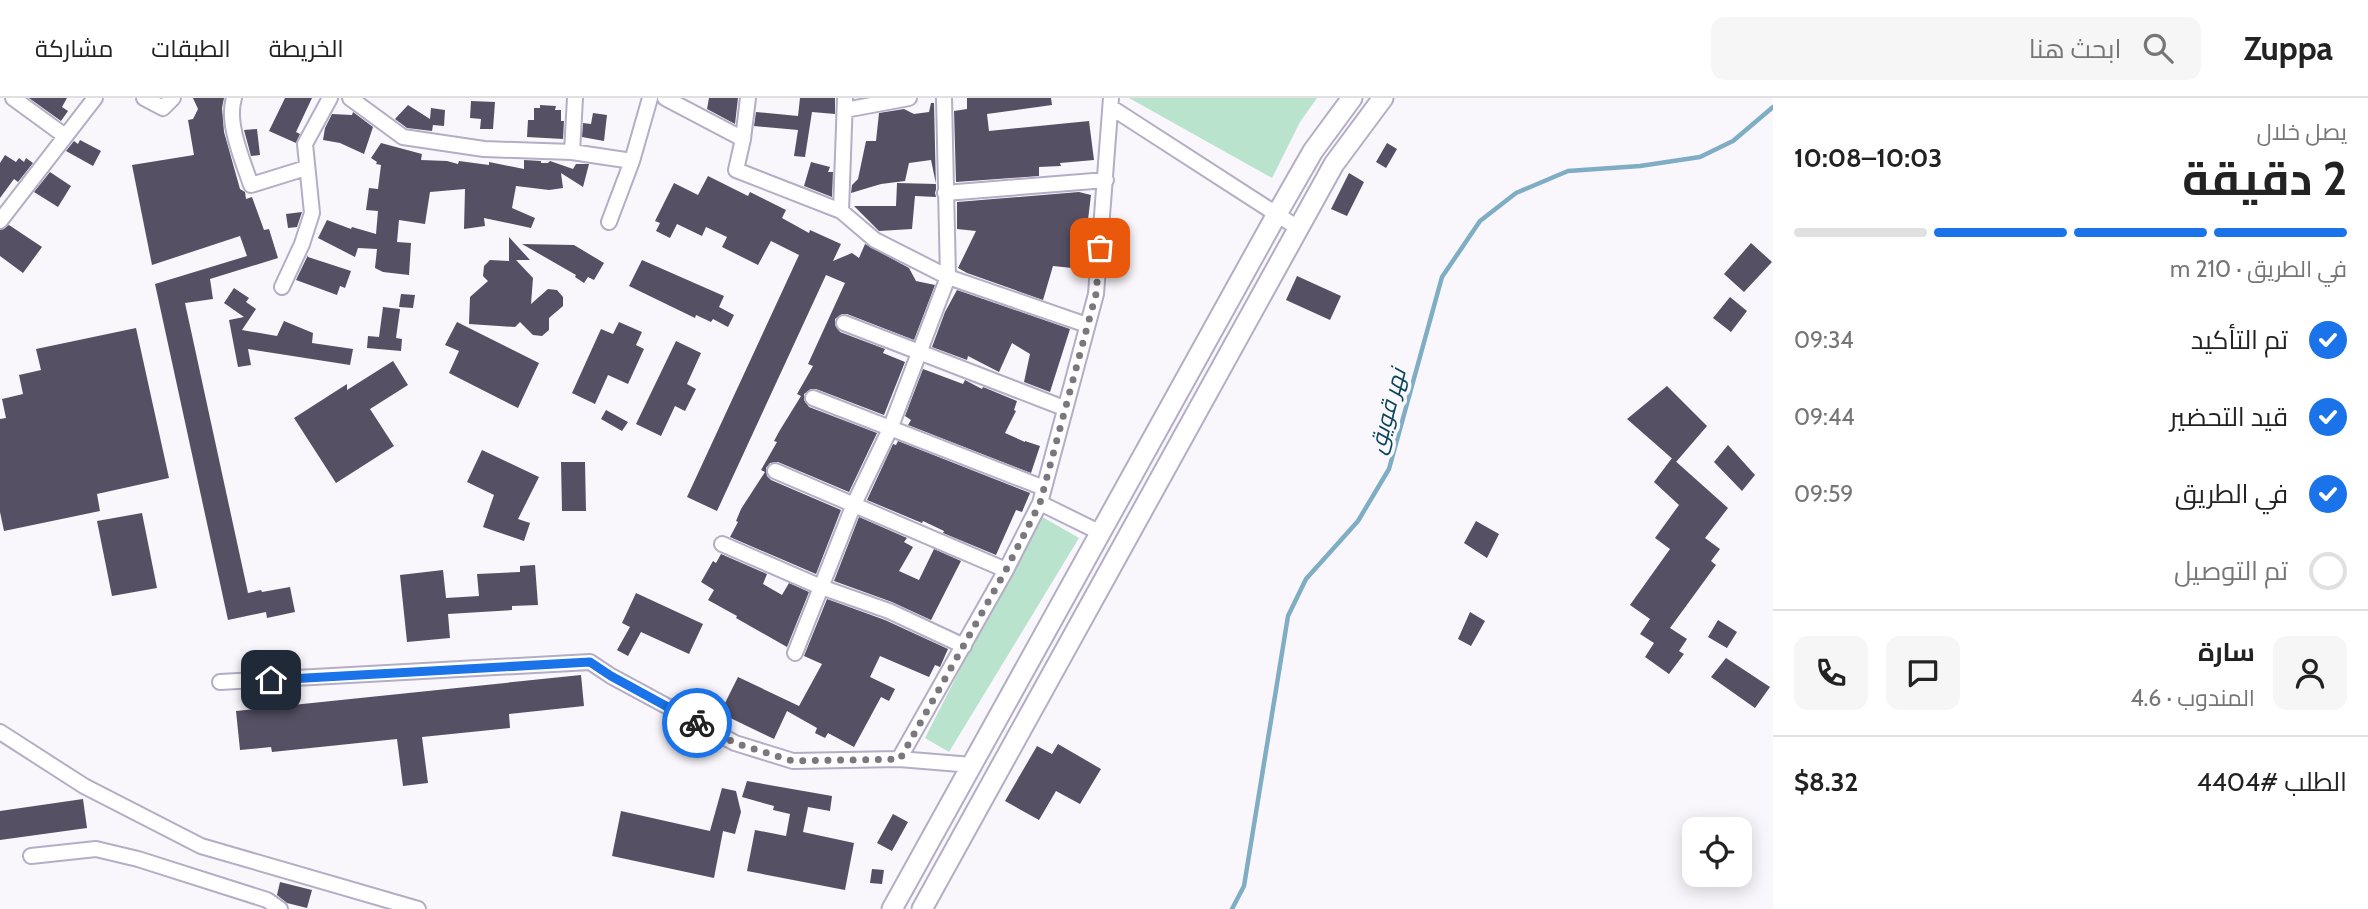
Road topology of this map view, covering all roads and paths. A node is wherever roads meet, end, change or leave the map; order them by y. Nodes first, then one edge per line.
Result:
1 (13, 98) edge
2 (95, 98) edge
3 (144, 98) edge
4 (173, 98) edge
5 (234, 98) edge
6 (330, 98) edge
7 (350, 98) edge
8 (575, 98) edge
9 (650, 98) edge
10 (665, 98) edge
11 (748, 98) edge
12 (909, 98) edge
13 (944, 98) edge
14 (1352, 98) edge
15 (1383, 98) edge
16 (1111, 103) edge
17 (845, 104) edge
18 (65, 136) junction
19 (743, 139) junction
20 (572, 152) junction
21 (632, 161) junction
22 (306, 168) junction
23 (1106, 180) junction
24 (945, 193) junction
25 (841, 211) junction
26 (1277, 214) junction
27 (0, 221) edge
28 (609, 222) dead end
29 (1298, 228) junction
30 (948, 277) junction
31 (282, 287) dead end
32 (844, 323) dead end
33 (1087, 326) junction
34 (920, 352) junction
35 (813, 398) dead end
36 (1064, 408) junction
37 (890, 429) junction
38 (775, 471) dead end
39 (1044, 488) junction
40 (1040, 503) junction
41 (854, 504) junction
42 (1101, 533) junction
43 (722, 544) dead end
44 (1006, 570) junction
45 (821, 587) junction
46 (1066, 596) junction
47 (1088, 608) junction
48 (964, 646) junction
49 (795, 653) dead end
50 (220, 682) dead end
51 (0, 732) edge
52 (900, 759) junction
53 (972, 765) junction
54 (32, 856) dead end
55 (280, 909) edge
56 (418, 909) edge
57 (892, 909) edge
58 (922, 909) edge

1 - 18 street
2 - 18 street
3 - 4 street
5 - 22 street
6 - 22 street
7 - 20 street
8 - 20 street
9 - 21 street
10 - 19 street
11 - 19 street
12 - 17 street
13 - 24 street
14 - 26 main road
15 - 29 main road
16 - 23 street
16 - 26 street
17 - 25 street
18 - 27 street
19 - 25 street
20 - 21 street
21 - 28 street
22 - 31 street
23 - 24 street
23 - 33 street
24 - 30 street
25 - 30 street
26 - 29 street
26 - 42 main road
29 - 47 main road
30 - 33 street
30 - 34 street
32 - 34 street
33 - 36 street
34 - 36 street
34 - 37 street
35 - 37 street
36 - 39 street
37 - 39 street
37 - 41 street
38 - 41 street
39 - 40 street
40 - 42 street
40 - 44 street
41 - 44 street
41 - 45 street
42 - 46 main road
43 - 45 street
44 - 48 street
45 - 48 street
45 - 49 street
46 - 47 main road
46 - 53 main road
47 - 58 main road
48 - 52 street
50 - 52 street
51 - 56 street
52 - 53 street
53 - 57 main road
54 - 55 street

